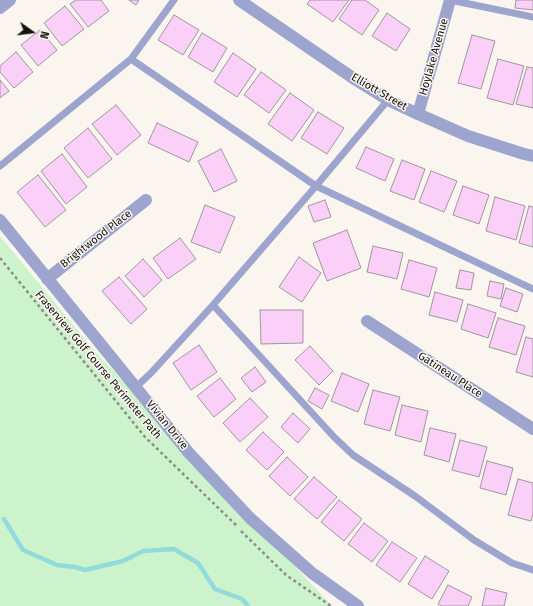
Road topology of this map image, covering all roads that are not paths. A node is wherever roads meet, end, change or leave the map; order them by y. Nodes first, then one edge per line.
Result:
1 (10, 0) edge
2 (174, 0) edge
3 (239, 0) edge
4 (450, 0) edge
5 (0, 8) edge
6 (533, 17) edge
7 (131, 59) junction
8 (388, 100) junction
9 (418, 114) junction
10 (533, 156) edge
11 (0, 166) edge
12 (316, 186) junction
13 (146, 200) dead end
14 (0, 220) edge
15 (47, 278) junction
16 (533, 289) edge
17 (213, 304) junction
18 (367, 321) dead end
19 (136, 386) junction
20 (533, 429) edge
21 (533, 570) edge
22 (358, 606) edge

1 - 5 street
2 - 7 lane
3 - 8 street, Elliott Street
4 - 6 lane
4 - 9 street, Hoylake Avenue
7 - 11 lane
7 - 12 lane
8 - 9 street, Elliott Street
8 - 12 lane
9 - 10 street, Elliott Street
12 - 16 lane
12 - 17 lane
13 - 15 street, Brightwood Place
14 - 15 street, Vivian Drive
15 - 19 street, Vivian Drive
17 - 19 lane
17 - 21 lane
18 - 20 street, Gatineau Place
19 - 22 street, Vivian Drive

